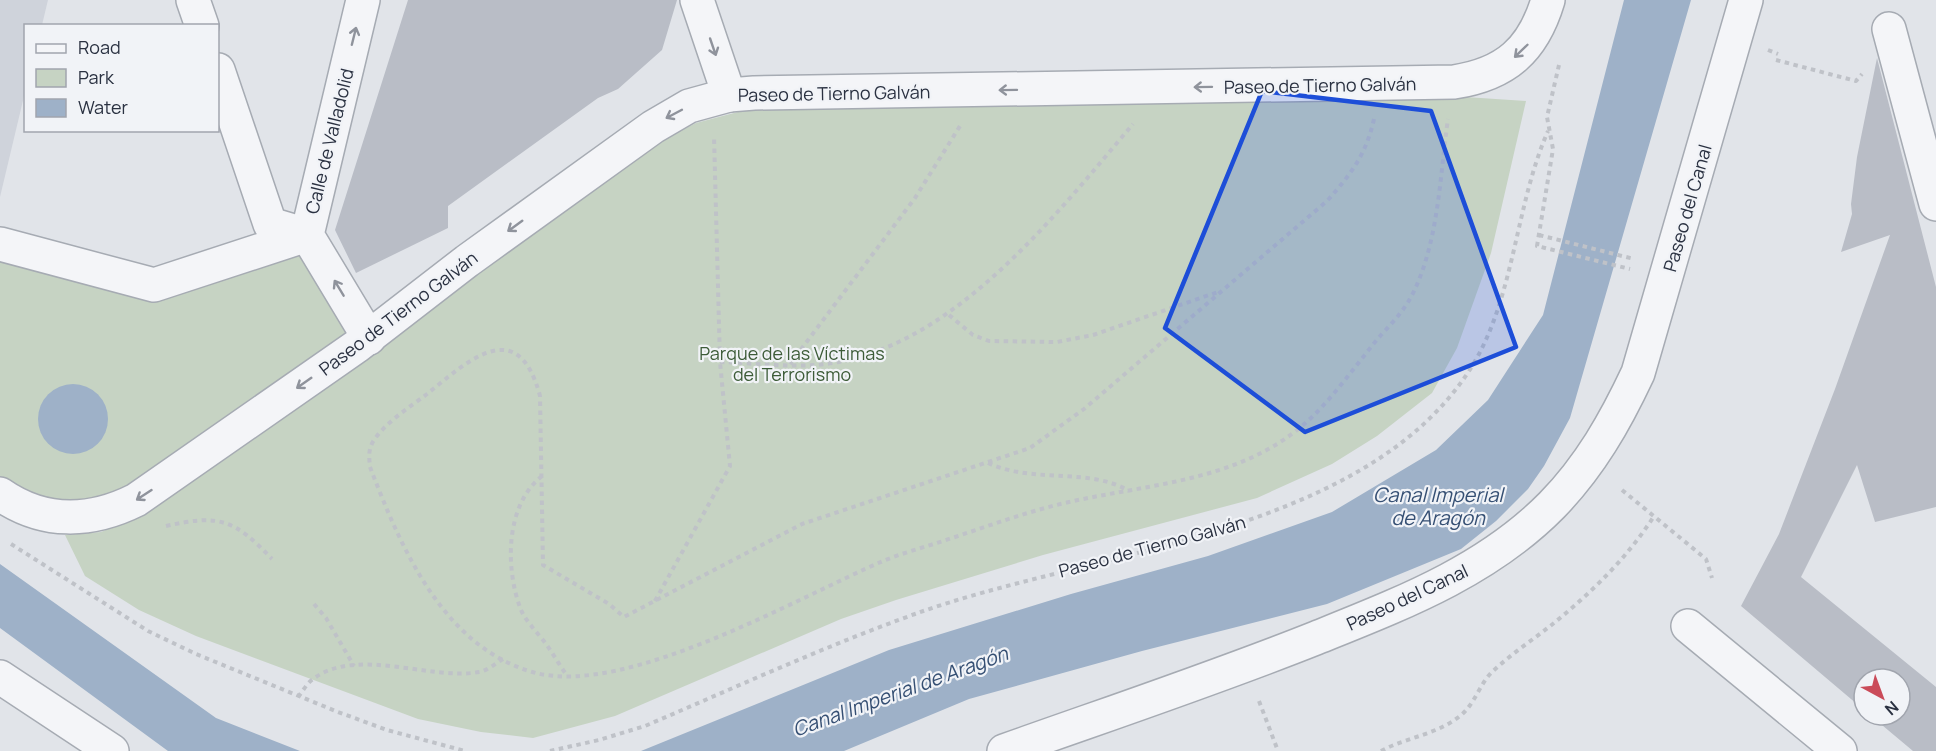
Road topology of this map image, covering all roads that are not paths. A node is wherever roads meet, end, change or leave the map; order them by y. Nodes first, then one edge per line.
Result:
1 (194, 0) edge
2 (363, 0) edge
3 (697, 0) edge
4 (1548, 0) edge
5 (1746, 0) edge
6 (201, 24) edge
7 (1889, 29) dead end
8 (219, 73) edge
9 (729, 95) junction
10 (1927, 134) edge
11 (1936, 204) edge
12 (307, 235) junction
13 (0, 244) edge
14 (369, 338) junction
15 (0, 494) edge
16 (1688, 626) dead end
17 (0, 677) edge
18 (112, 751) edge
19 (1004, 751) edge
20 (1840, 751) edge

1 - 6 street
12 -> 2 street, Calle de Valladolid
3 -> 9 street
4 -> 9 street, Paseo de Tierno Galván
5 - 19 street, Paseo del Canal
7 - 10 street
8 - 12 street
9 -> 14 street, Paseo de Tierno Galván
10 - 11 street
12 - 13 street
14 -> 12 street, Calle de Valladolid
14 -> 15 street, Paseo de Tierno Galván
16 - 20 street
17 - 18 street

